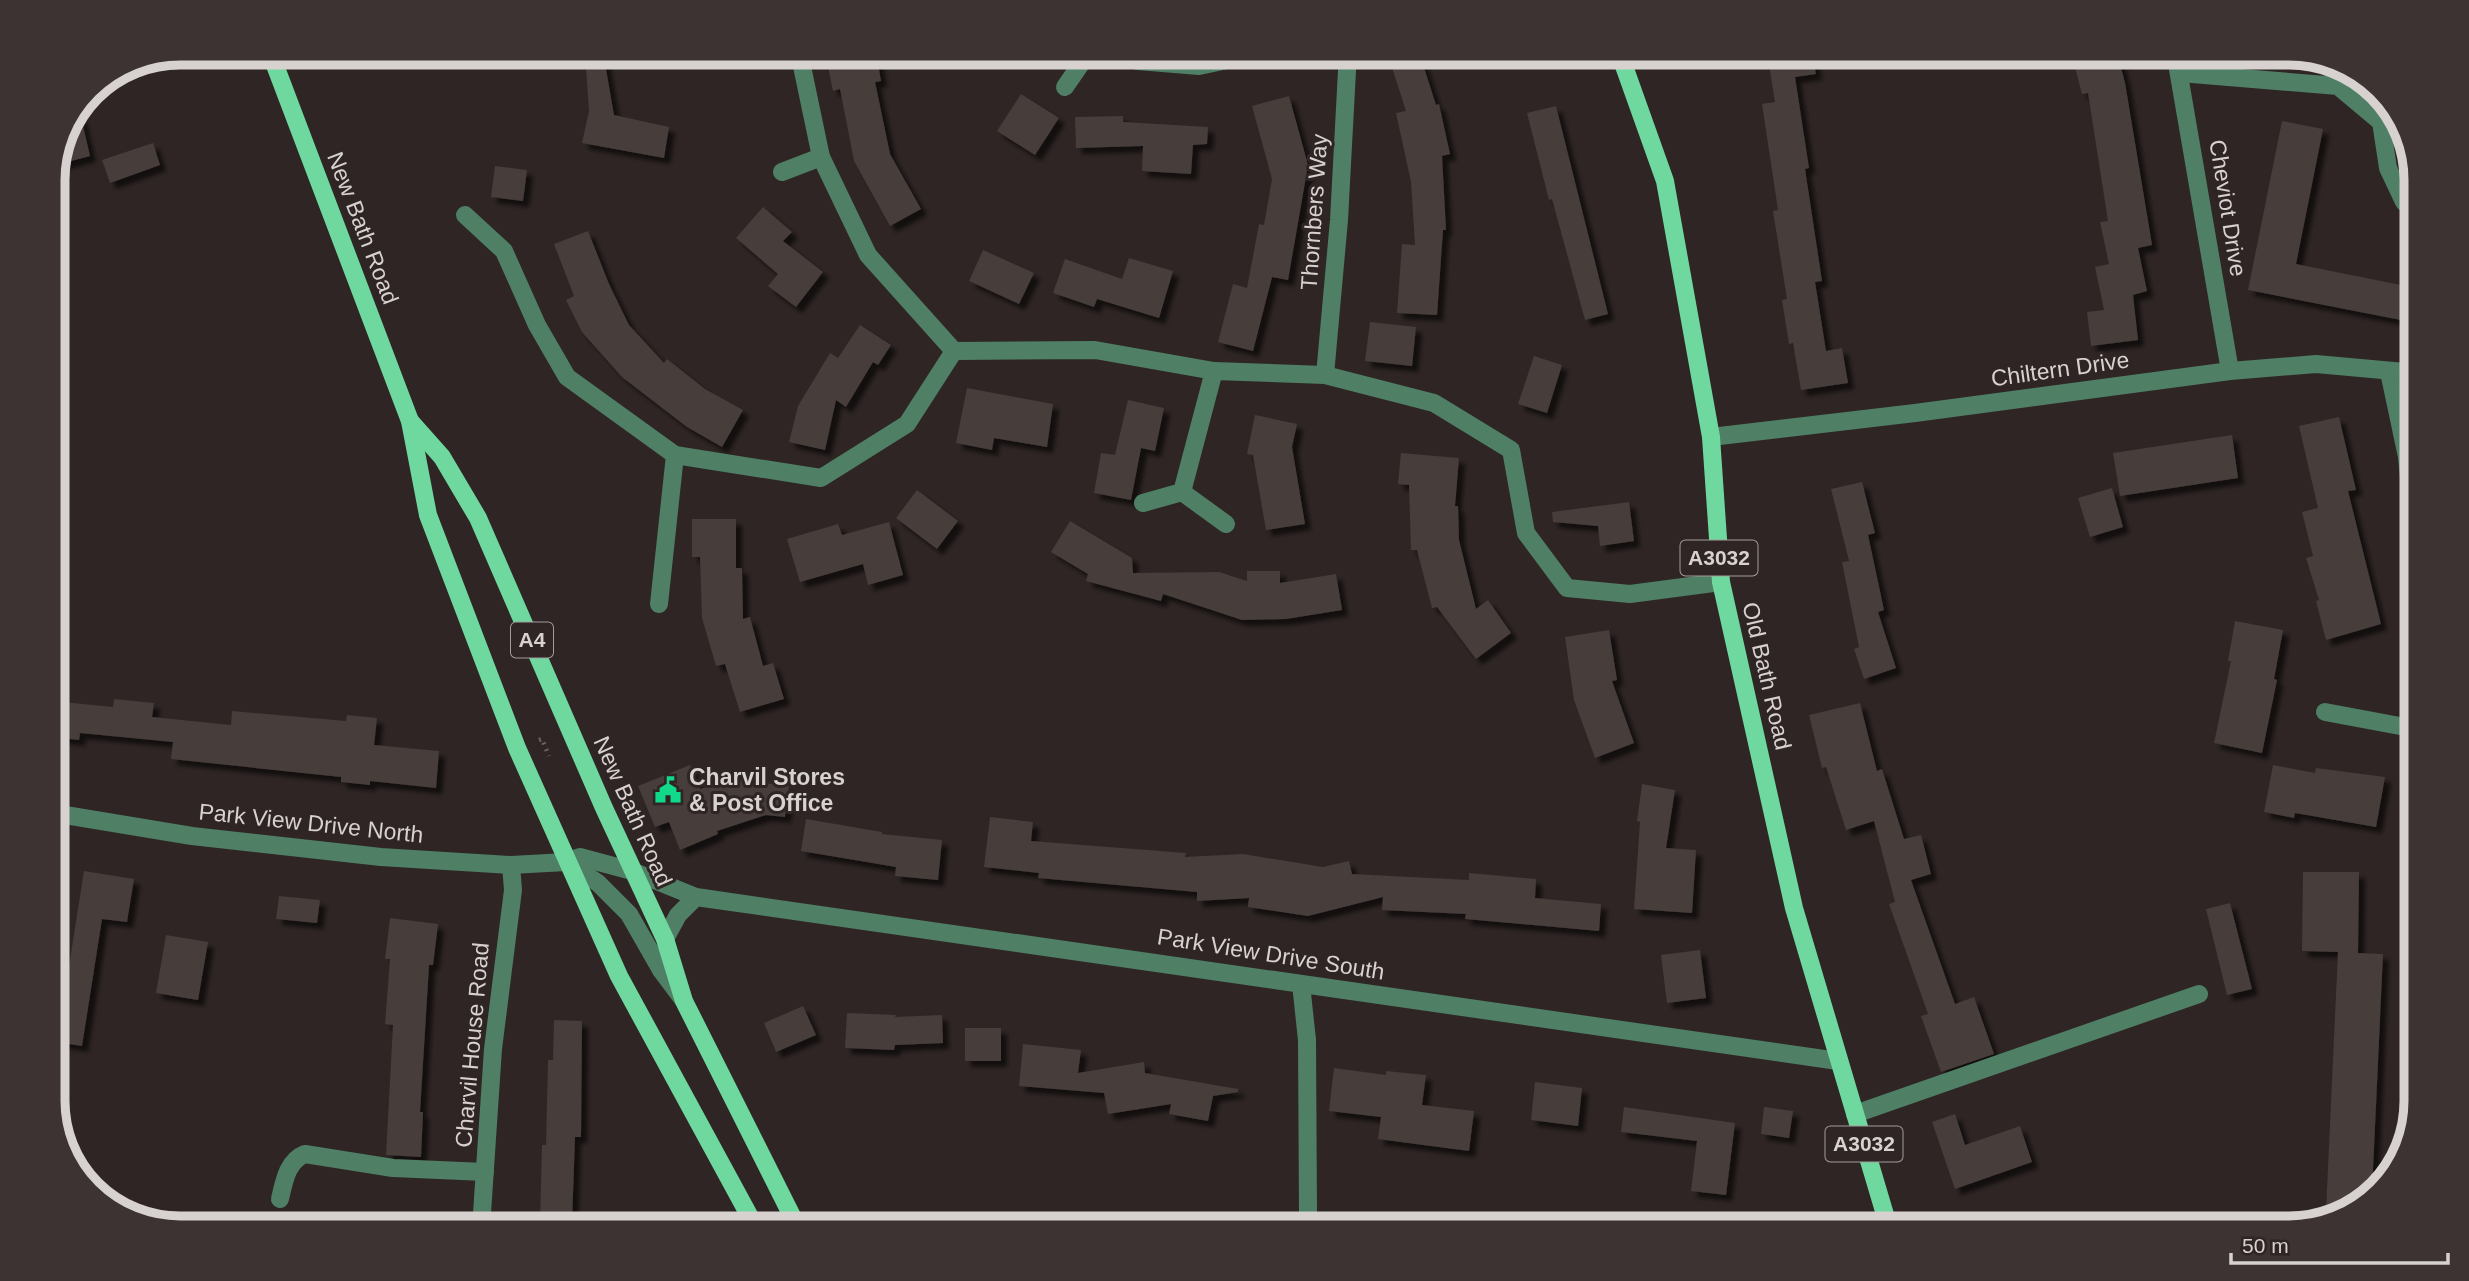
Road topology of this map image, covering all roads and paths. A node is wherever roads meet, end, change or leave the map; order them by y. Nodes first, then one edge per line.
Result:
1 (275, 65) edge
2 (802, 65) edge
3 (1080, 65) edge
4 (1347, 65) edge
5 (1624, 65) edge
6 (2178, 65) edge
7 (2180, 73) junction
8 (1065, 87) dead end
9 (2384, 115) edge
10 (2381, 122) junction
11 (821, 157) junction
12 (782, 172) dead end
13 (2404, 202) edge
14 (464, 215) dead end
15 (954, 351) junction
16 (1214, 371) junction
17 (2230, 371) junction
18 (2389, 372) junction
19 (2404, 373) edge
20 (1325, 375) junction
21 (410, 421) junction
22 (1711, 437) junction
23 (2404, 443) edge
24 (675, 455) junction
25 (1182, 492) junction
26 (1143, 503) dead end
27 (1226, 524) dead end
28 (1721, 582) junction
29 (659, 604) dead end
30 (2325, 712) dead end
31 (2404, 727) edge
32 (65, 815) edge
33 (566, 862) junction
34 (511, 865) junction
35 (632, 871) junction
36 (696, 897) junction
37 (665, 939) junction
38 (1301, 984) junction
39 (2199, 993) dead end
40 (684, 1001) junction
41 (1838, 1060) junction
42 (1855, 1114) junction
43 (485, 1172) junction
44 (279, 1199) dead end
45 (1308, 1214) dead end
46 (482, 1216) edge
47 (749, 1216) edge
48 (792, 1216) edge
49 (1885, 1216) edge

1 - 21 main road, New Bath Road / A4
2 - 11 street
3 - 8 street
4 - 20 street, Thornbers Way
5 - 22 main road, Old Bath Road / A3032
6 - 7 street, Cheviot Drive
7 - 10 street
7 - 17 street, Cheviot Drive
9 - 10 street
10 - 13 street
11 - 12 street
11 - 15 street
14 - 24 street
15 - 16 street
15 - 24 street
16 - 20 street
16 - 25 street
17 - 18 street, Chiltern Drive
17 - 22 street, Chiltern Drive
18 - 19 street, Chiltern Drive
18 - 23 street
20 - 28 street
21 - 33 main road, New Bath Road / A4
21 - 35 main road, New Bath Road / A4
22 - 28 main road, Old Bath Road / A3032
24 - 29 street
25 - 26 street
25 - 27 street
28 - 41 main road, Old Bath Road / A3032
30 - 31 street
32 - 34 street, Park View Drive North
33 - 34 street, Park View Drive North
33 - 35 street, Park View Drive South
33 - 40 street
33 - 47 main road, New Bath Road / A4
34 - 43 street, Charvil House Road
35 - 36 street, Park View Drive South
35 - 37 main road, New Bath Road / A4
36 - 37 street
36 - 38 street, Park View Drive South
37 - 40 main road, New Bath Road / A4
38 - 41 street, Park View Drive South
38 - 45 street
39 - 42 street
40 - 48 main road, New Bath Road / A4
41 - 42 main road, A3032
42 - 49 main road, A3032
43 - 44 street
43 - 46 street, Charvil House Road

